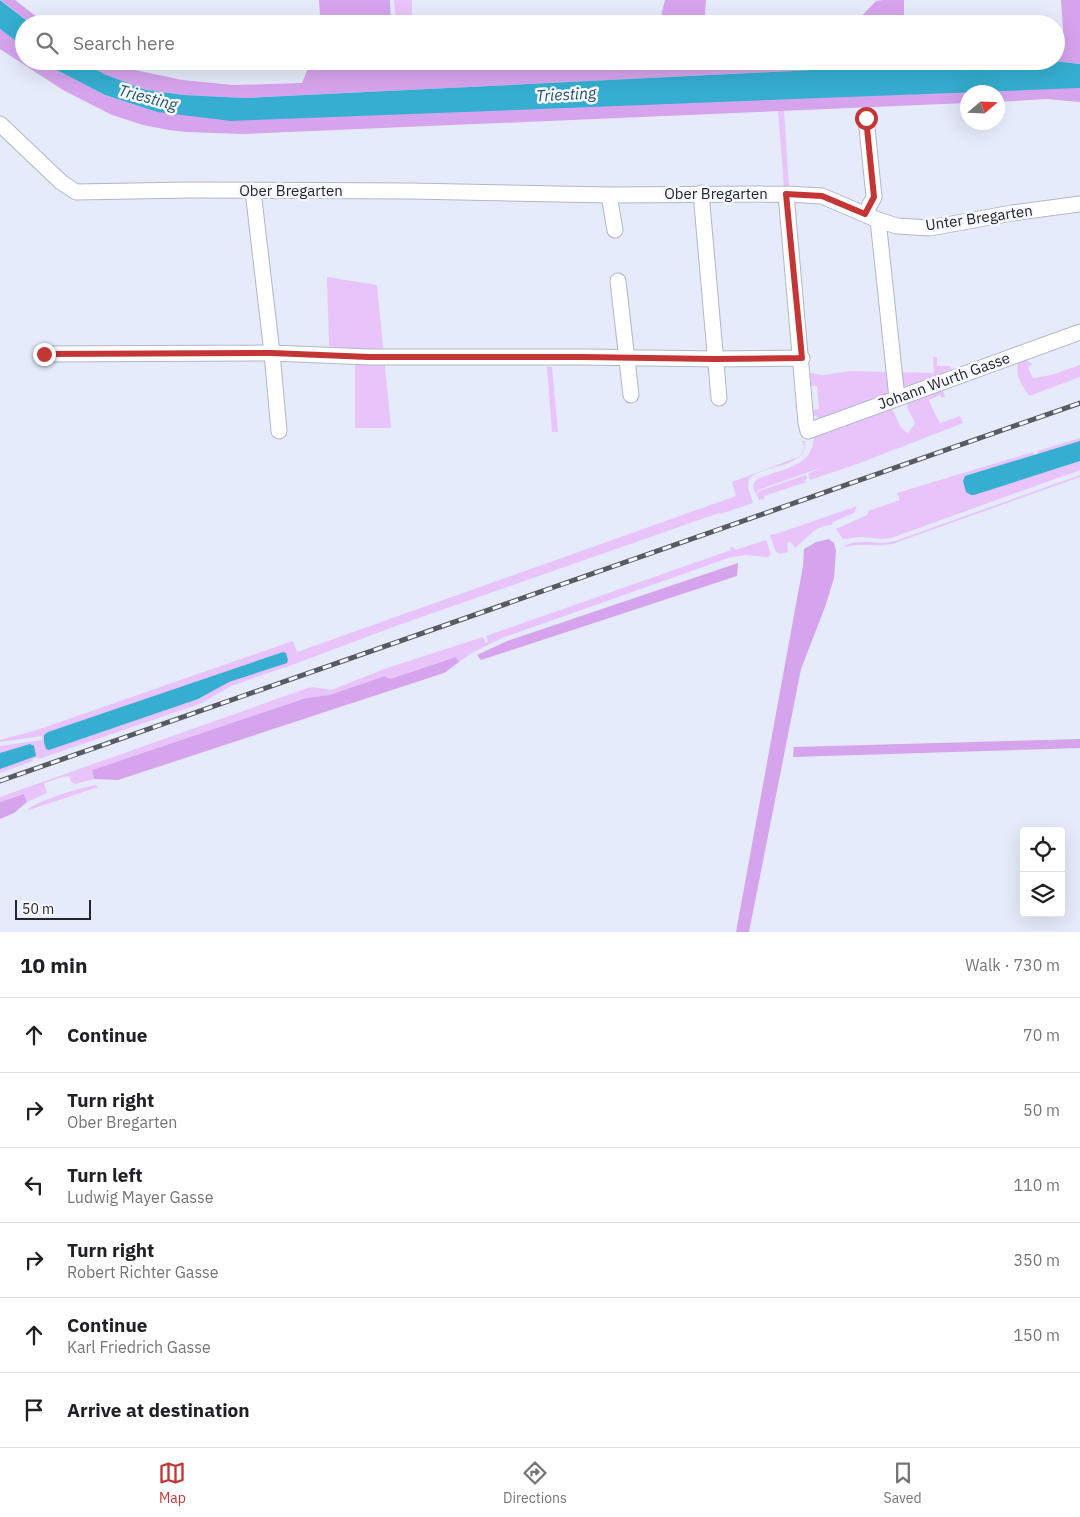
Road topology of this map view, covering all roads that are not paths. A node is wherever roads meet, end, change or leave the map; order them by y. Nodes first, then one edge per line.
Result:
1 (866, 118) dead end
2 (0, 124) edge
3 (253, 191) junction
4 (701, 193) junction
5 (786, 194) junction
6 (609, 195) junction
7 (1080, 204) edge
8 (871, 217) junction
9 (616, 230) dead end
10 (618, 281) dead end
11 (1080, 332) edge
12 (272, 353) junction
13 (44, 354) dead end
14 (627, 357) junction
15 (802, 358) junction
16 (715, 359) junction
17 (631, 395) dead end
18 (718, 398) dead end
19 (897, 398) junction
20 (279, 431) dead end

1 - 8 street
2 - 3 street, Ober Bregarten
3 - 6 street, Ober Bregarten
3 - 12 street
4 - 5 street, Ober Bregarten
4 - 6 street, Ober Bregarten
4 - 16 street
5 - 8 street, Ober Bregarten
5 - 15 street
6 - 9 street
7 - 8 street, Unter Bregarten
8 - 19 street
10 - 14 street
11 - 19 street, Johann Wurth Gasse
12 - 13 street
12 - 14 street
12 - 20 street
14 - 16 street
14 - 17 street
15 - 16 street
15 - 19 street, Johann Wurth Gasse
16 - 18 street

